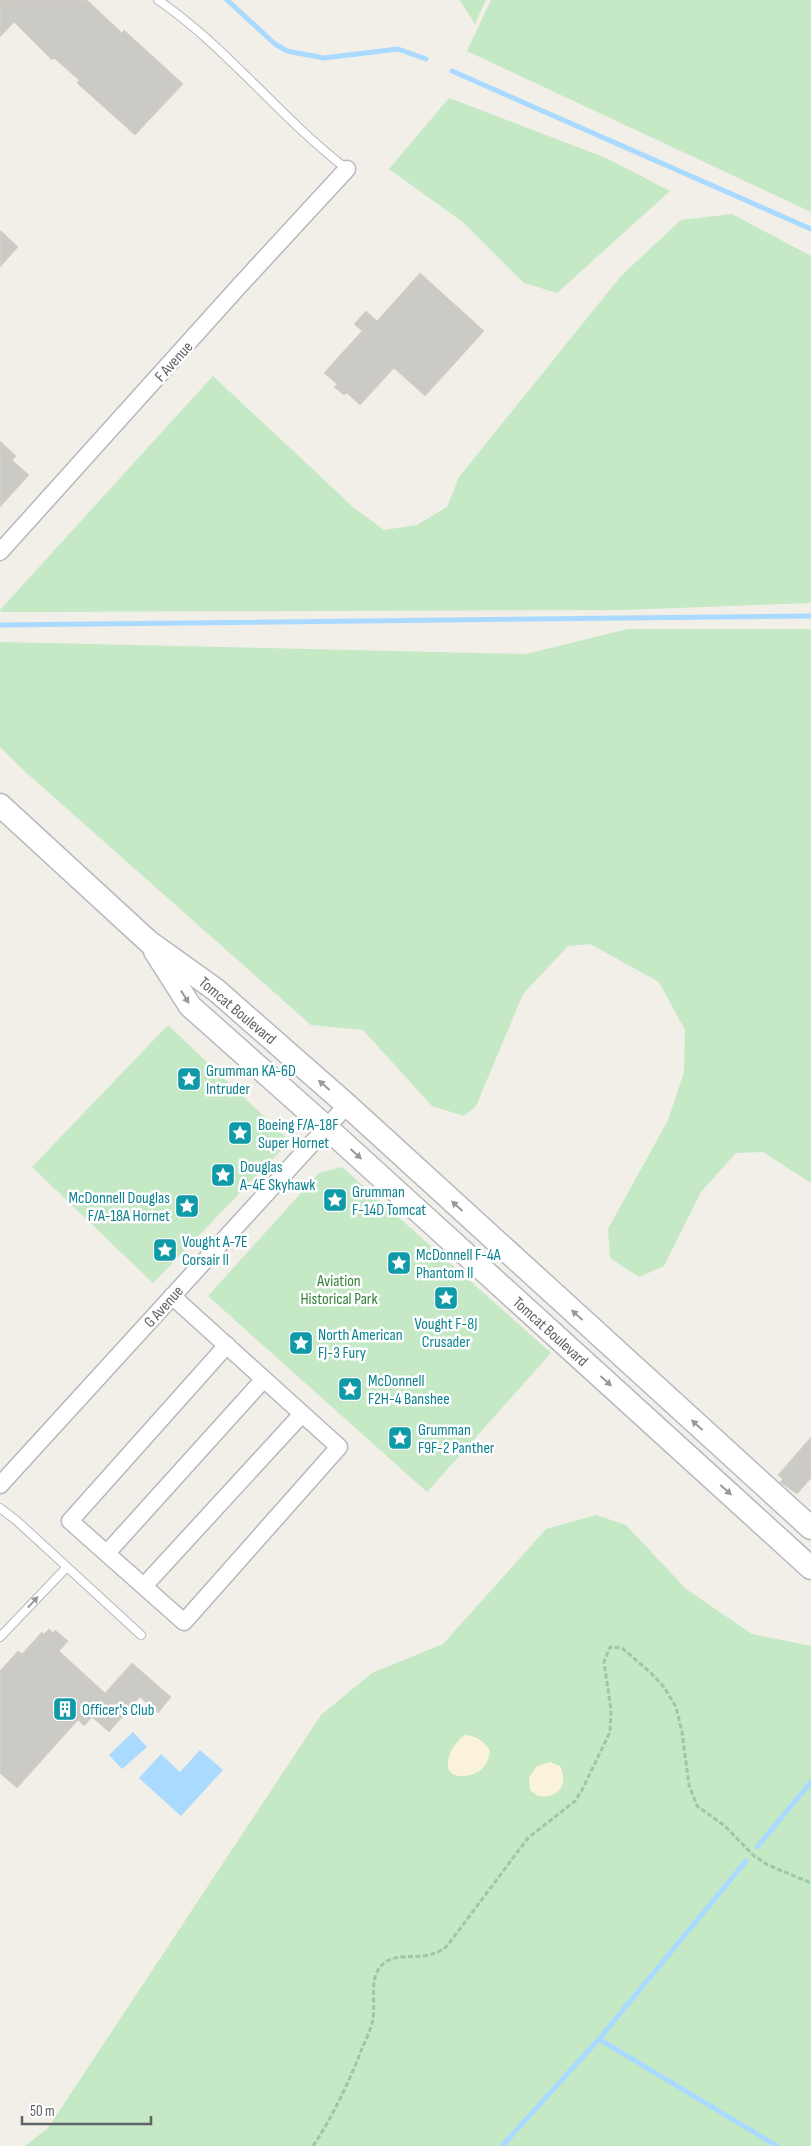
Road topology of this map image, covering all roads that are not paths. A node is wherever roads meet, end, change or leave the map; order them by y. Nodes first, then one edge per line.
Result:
1 (158, 0) edge
2 (347, 170) joint
3 (0, 552) edge
4 (0, 805) edge
5 (149, 942) junction
6 (347, 1104) junction
7 (326, 1127) junction
8 (172, 1296) junction
9 (227, 1345) junction
10 (264, 1379) junction
11 (302, 1414) junction
12 (0, 1485) edge
13 (0, 1508) edge
14 (811, 1528) edge
15 (107, 1553) junction
16 (67, 1567) junction
17 (811, 1568) edge
18 (144, 1586) junction
19 (142, 1634) dead end
20 (0, 1637) edge

1 - 2 lane
2 - 3 street, F Avenue
4 - 5 main road, Tomcat Boulevard
6 -> 5 main road, Tomcat Boulevard
5 -> 7 main road, Tomcat Boulevard
6 - 7 street, G Avenue
14 -> 6 main road, Tomcat Boulevard
7 - 8 street, G Avenue
7 -> 17 main road, Tomcat Boulevard
8 - 9 street
8 - 12 street, G Avenue
9 - 10 street
9 - 15 street
10 - 11 street
10 - 15 street
11 - 18 street
11 - 18 street
13 - 16 lane
15 - 18 street
16 - 19 lane
20 -> 16 lane

